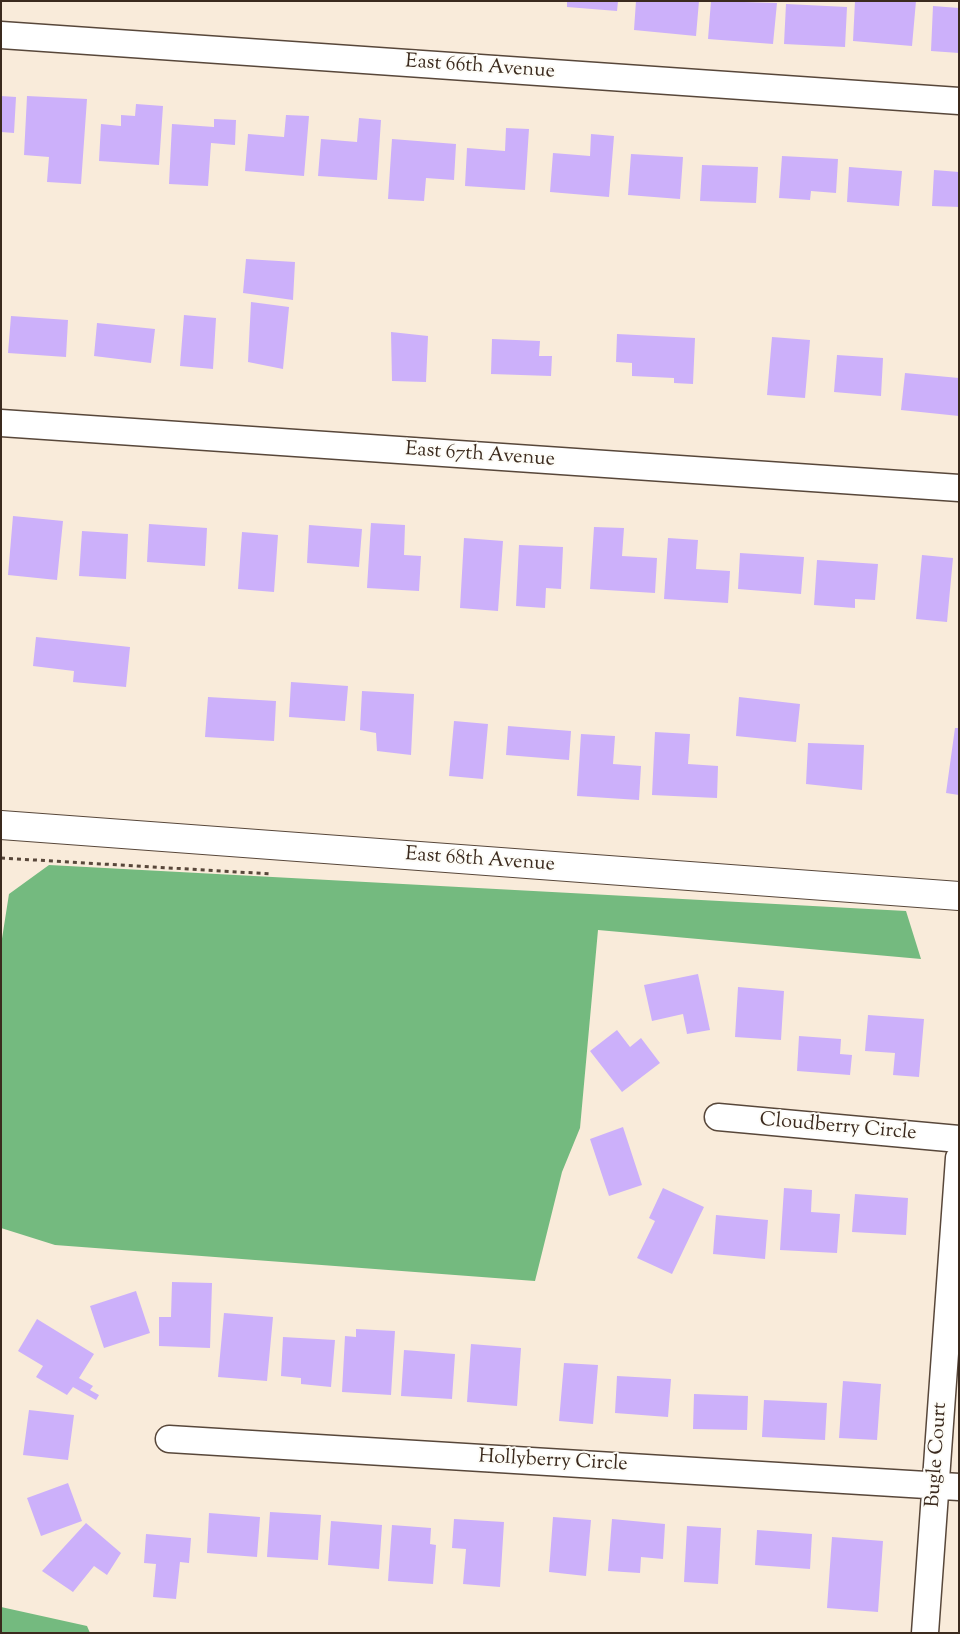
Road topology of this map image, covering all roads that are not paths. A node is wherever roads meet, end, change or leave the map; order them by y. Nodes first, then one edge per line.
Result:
1 (1, 35) edge
2 (959, 101) edge
3 (1, 423) edge
4 (959, 488) edge
5 (1, 825) edge
6 (959, 896) edge
7 (718, 1117) dead end
8 (959, 1139) edge
9 (959, 1158) edge
10 (169, 1439) dead end
11 (947, 1486) edge
12 (925, 1633) edge

1 - 2 street, East 66th Avenue
3 - 4 street, East 67th Avenue
5 - 6 street, East 68th Avenue
7 - 8 street, Cloudberry Circle
9 - 11 street, Bugle Court
10 - 11 street, Hollyberry Circle
11 - 12 street, Bugle Court

